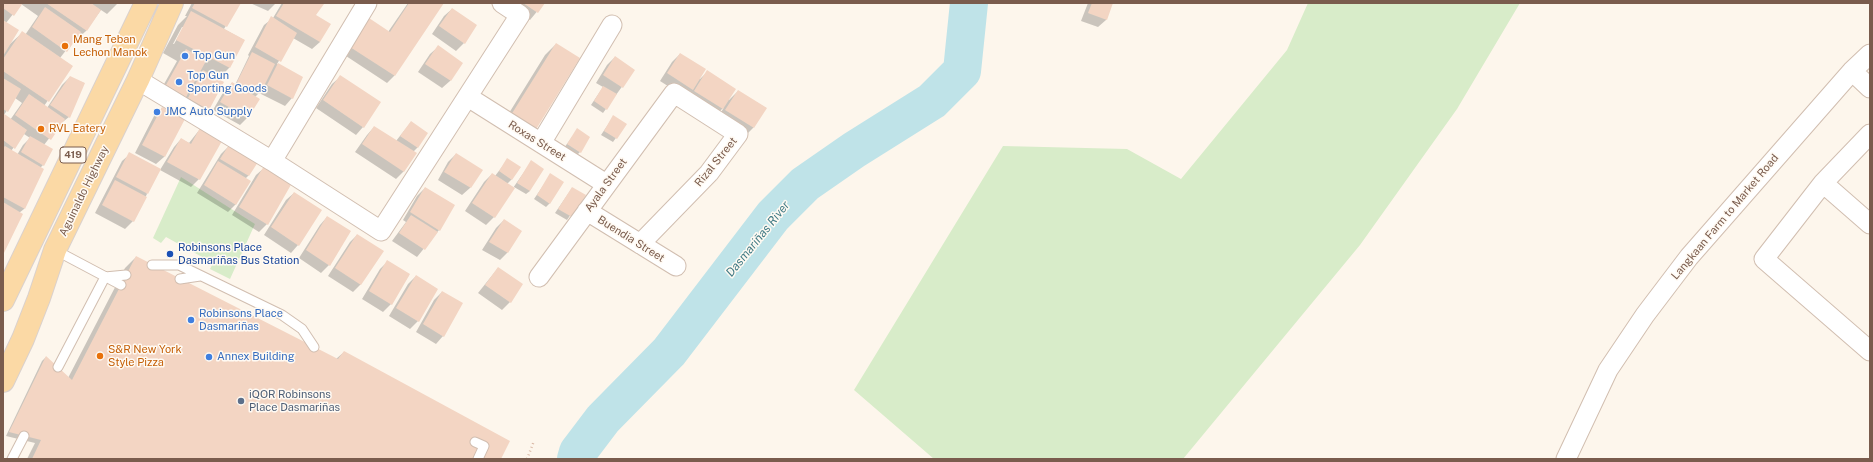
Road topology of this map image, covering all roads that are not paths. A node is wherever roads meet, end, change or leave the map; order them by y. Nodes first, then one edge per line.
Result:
1 (146, 3) edge
2 (172, 3) edge
3 (368, 3) edge
4 (502, 3) edge
5 (612, 25) dead end
6 (1870, 54) edge
7 (1852, 71) junction
8 (138, 80) junction
9 (1870, 88) edge
10 (674, 93) joint
11 (468, 96) junction
12 (1870, 134) edge
13 (541, 143) junction
14 (272, 161) junction
15 (1823, 183) junction
16 (606, 184) junction
17 (587, 211) junction
18 (40, 224) junction
19 (1870, 224) edge
20 (640, 244) junction
21 (55, 250) junction
22 (152, 265) dead end
23 (676, 266) dead end
24 (126, 275) dead end
25 (200, 276) junction
26 (105, 277) junction
27 (538, 277) dead end
28 (180, 279) dead end
29 (121, 285) dead end
30 (3, 300) edge
31 (314, 347) dead end
32 (1870, 351) edge
33 (58, 368) dead end
34 (3, 381) edge
35 (24, 436) dead end
36 (475, 442) dead end
37 (12, 459) edge
38 (478, 459) edge
39 (1566, 459) edge

1 - 18 main road, 419
2 - 8 main road, Aguinaldo Highway / 419
3 - 14 street
4 - 11 street
5 - 13 street
6 - 7 street, Langkaan Farm to Market Road
7 - 9 street
7 - 39 street, Langkaan Farm to Market Road
8 - 14 street
8 - 21 main road, Aguinaldo Highway / 419
10 - 16 street, Ayala Street
10 - 20 street, Rizal Street
11 - 13 street, Roxas Street
11 - 14 street
12 - 15 street
13 - 16 street, Roxas Street
15 - 19 street
15 - 32 street
16 - 17 street, Ayala Street
17 - 20 street, Buendia Street
17 - 27 street, Ayala Street
18 - 21 main road
18 - 30 main road, 419
20 - 23 street, Buendia Street
21 - 26 lane
21 - 34 main road, Aguinaldo Highway / 419
22 - 25 lane
24 - 26 lane
25 - 28 lane
25 - 31 lane
26 - 29 lane
26 - 33 lane
35 - 37 lane
36 - 38 lane

